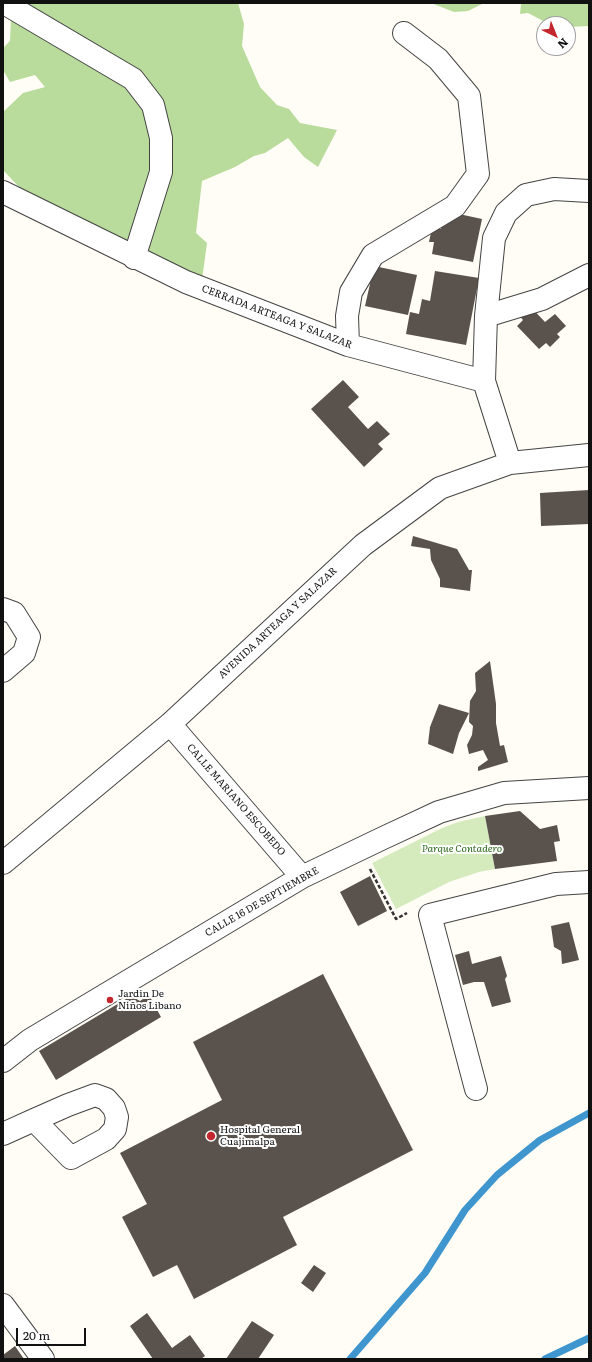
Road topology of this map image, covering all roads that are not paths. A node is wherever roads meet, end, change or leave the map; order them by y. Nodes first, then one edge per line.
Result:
1 (4, 3) edge
2 (404, 33) dead end
3 (589, 190) edge
4 (3, 192) edge
5 (134, 258) junction
6 (589, 275) edge
7 (486, 316) junction
8 (348, 345) junction
9 (484, 381) junction
10 (589, 455) edge
11 (510, 463) junction
12 (3, 609) edge
13 (3, 671) edge
14 (170, 724) junction
15 (589, 788) edge
16 (3, 863) edge
17 (302, 877) junction
18 (589, 882) edge
19 (3, 1061) edge
20 (476, 1089) dead end
21 (34, 1120) dead end
22 (3, 1134) edge
23 (3, 1306) edge
24 (44, 1359) edge

1 - 5 street
2 - 8 street
3 - 7 street
4 - 5 street, CERRADA ARTEAGA Y SALAZAR
5 - 8 street, CERRADA ARTEAGA Y SALAZAR
6 - 7 street
7 - 9 street
8 - 9 street, CERRADA ARTEAGA Y SALAZAR
9 - 11 street
10 - 11 street, AVENIDA ARTEAGA Y SALAZAR
11 - 14 street, AVENIDA ARTEAGA Y SALAZAR
12 - 13 street
14 - 16 street, AVENIDA ARTEAGA Y SALAZAR
14 - 17 street, CALLE MARIANO ESCOBEDO
15 - 17 street, CALLE 16 DE SEPTIEMBRE
17 - 19 street, CALLE 16 DE SEPTIEMBRE
18 - 20 street
21 - 22 street
23 - 24 street

